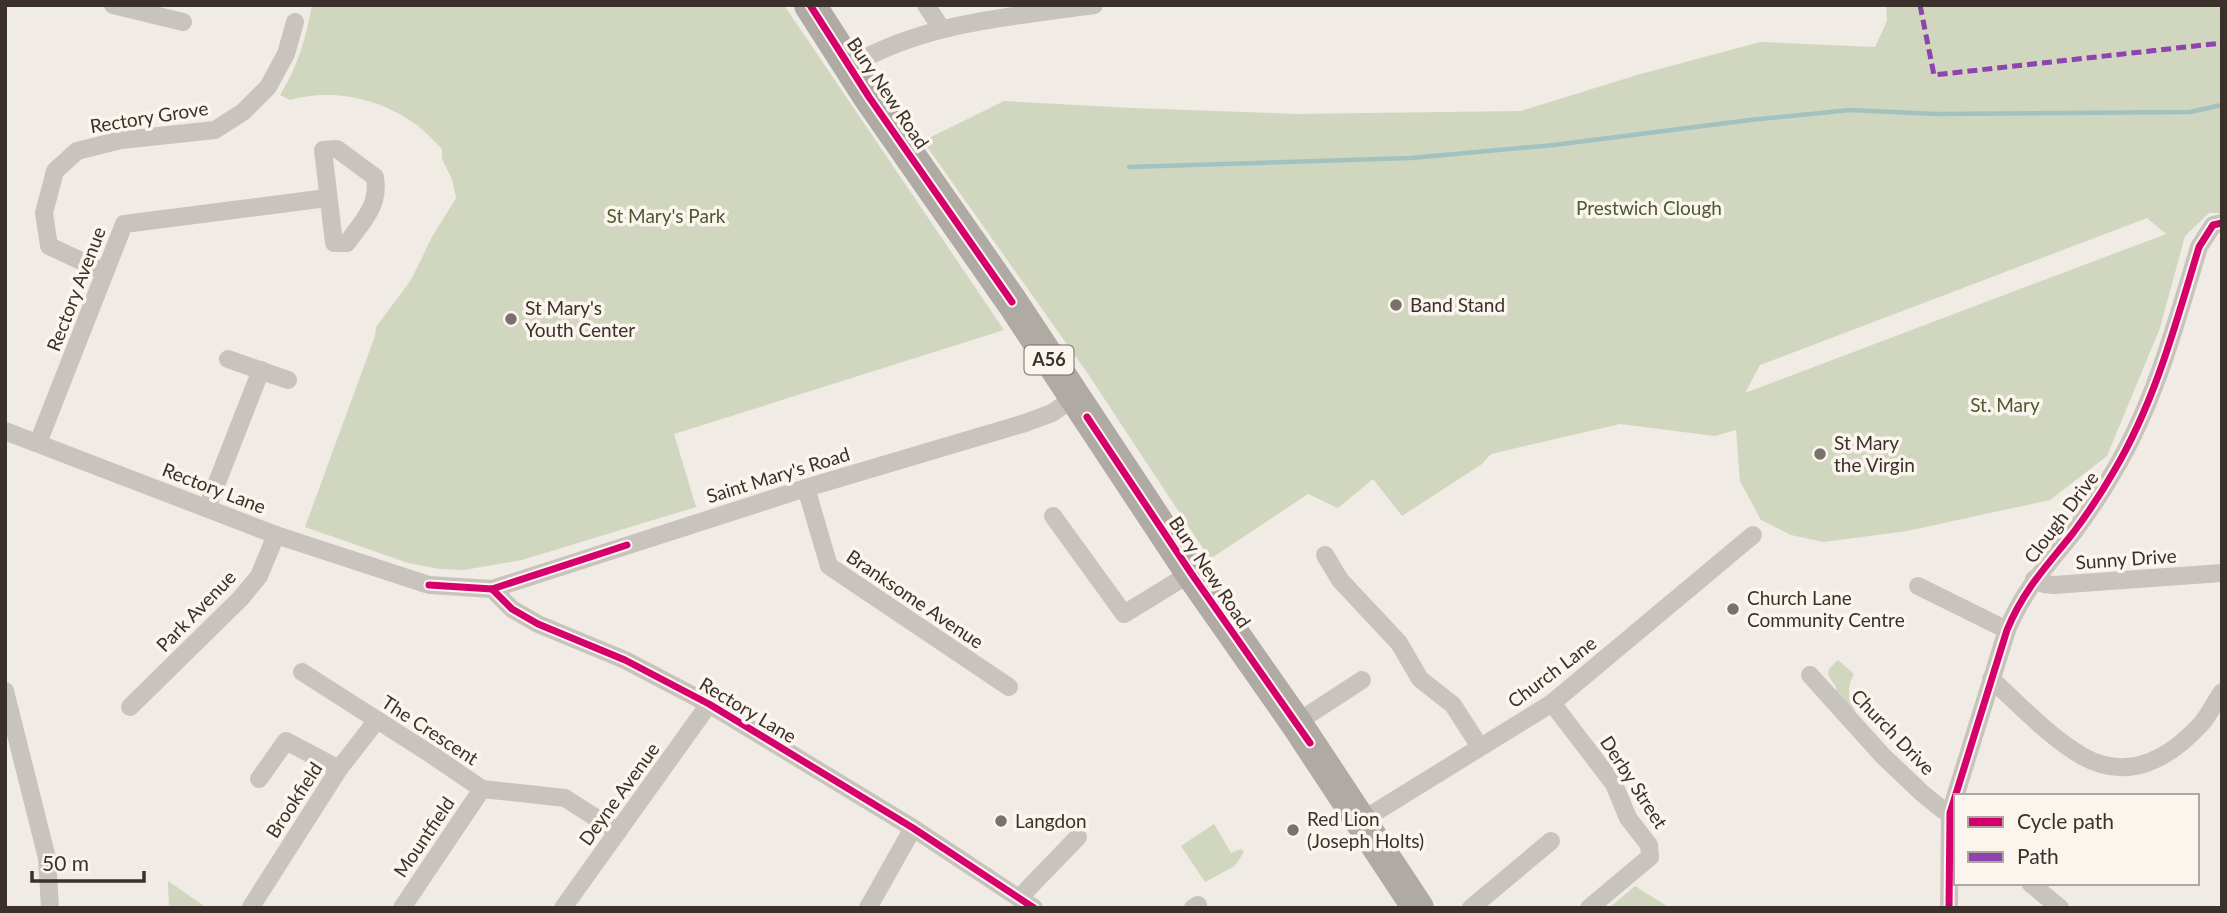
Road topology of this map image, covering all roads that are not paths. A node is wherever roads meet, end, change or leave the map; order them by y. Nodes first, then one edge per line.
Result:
1 (113, 5) edge
2 (810, 5) edge
3 (926, 5) edge
4 (1094, 5) edge
5 (183, 22) dead end
6 (295, 22) dead end
7 (941, 28) junction
8 (850, 66) junction
9 (327, 198) junction
10 (2217, 224) edge
11 (105, 272) junction
12 (228, 359) dead end
13 (261, 370) junction
14 (288, 380) dead end
15 (1074, 398) junction
16 (5, 431) edge
17 (38, 443) junction
18 (806, 488) junction
19 (208, 508) junction
20 (1052, 516) dead end
21 (276, 535) junction
22 (1753, 536) dead end
23 (1325, 555) dead end
24 (1191, 573) junction
25 (2222, 573) edge
26 (2034, 579) junction
27 (1919, 586) dead end
28 (492, 589) junction
29 (2007, 629) junction
30 (302, 672) dead end
31 (1811, 675) dead end
32 (1991, 679) junction
33 (1362, 680) dead end
34 (1009, 687) dead end
35 (5, 691) edge
36 (2222, 692) edge
37 (1552, 703) junction
38 (709, 704) junction
39 (130, 707) dead end
40 (377, 720) junction
41 (1296, 723) junction
42 (1480, 747) junction
43 (339, 769) junction
44 (259, 779) dead end
45 (482, 789) junction
46 (1956, 794) edge
47 (1954, 800) edge
48 (1950, 813) junction
49 (1361, 821) junction
50 (912, 828) junction
51 (618, 832) junction
52 (1953, 834) edge
53 (1078, 837) dead end
54 (1551, 841) dead end
55 (2032, 885) edge
56 (1027, 903) edge
57 (251, 906) edge
58 (50, 908) edge
59 (402, 908) edge
60 (563, 908) edge
61 (868, 908) edge
62 (1418, 908) edge
63 (1471, 908) edge
64 (1589, 908) edge
65 (1949, 908) edge
66 (2060, 908) edge

1 - 5 street
2 - 8 highway, Bury New Road / A56
3 - 7 street
4 - 7 street
6 - 11 street, Rectory Grove
7 - 8 street
8 - 15 highway, Bury New Road / A56
9 - 9 street
9 - 11 street, Rectory Avenue
10 - 26 street, Clough Drive
11 - 17 street, Rectory Avenue
12 - 13 street
13 - 14 street
13 - 19 street
15 - 18 street, Saint Mary's Road
15 - 24 highway, Bury New Road / A56
16 - 17 street, Rectory Lane
17 - 19 street, Rectory Lane
18 - 28 street, Saint Mary's Road
18 - 34 street, Branksome Avenue
19 - 21 street, Rectory Lane
20 - 24 street
21 - 28 street, Rectory Lane
21 - 39 street, Park Avenue
22 - 37 street, Church Lane
23 - 42 street
24 - 41 highway, Bury New Road / A56
25 - 26 street, Sunny Drive
26 - 29 street, Clough Drive
27 - 29 street
28 - 38 street, Rectory Lane
29 - 32 street, Clough Drive
30 - 40 street, The Crescent
31 - 48 street, Church Drive
32 - 36 street
32 - 46 street, Clough Drive
33 - 41 street
35 - 58 street
37 - 42 street, Church Lane
37 - 64 street, Derby Street
38 - 50 street, Rectory Lane
38 - 51 street, Deyne Avenue
40 - 43 street, Brookfield
40 - 45 street, The Crescent
41 - 49 highway, Bury New Road / A56
42 - 49 street, Church Lane
43 - 44 street
43 - 57 street, Brookfield
45 - 51 street, The Crescent
45 - 59 street, Mountfield
47 - 48 street, Clough Drive
48 - 52 street, Clough Drive
49 - 62 highway, Bury New Road / A56
50 - 56 street, Rectory Lane
50 - 61 street
51 - 60 street, Deyne Avenue
52 - 65 street, Clough Drive
53 - 56 street
54 - 63 street
55 - 66 street

